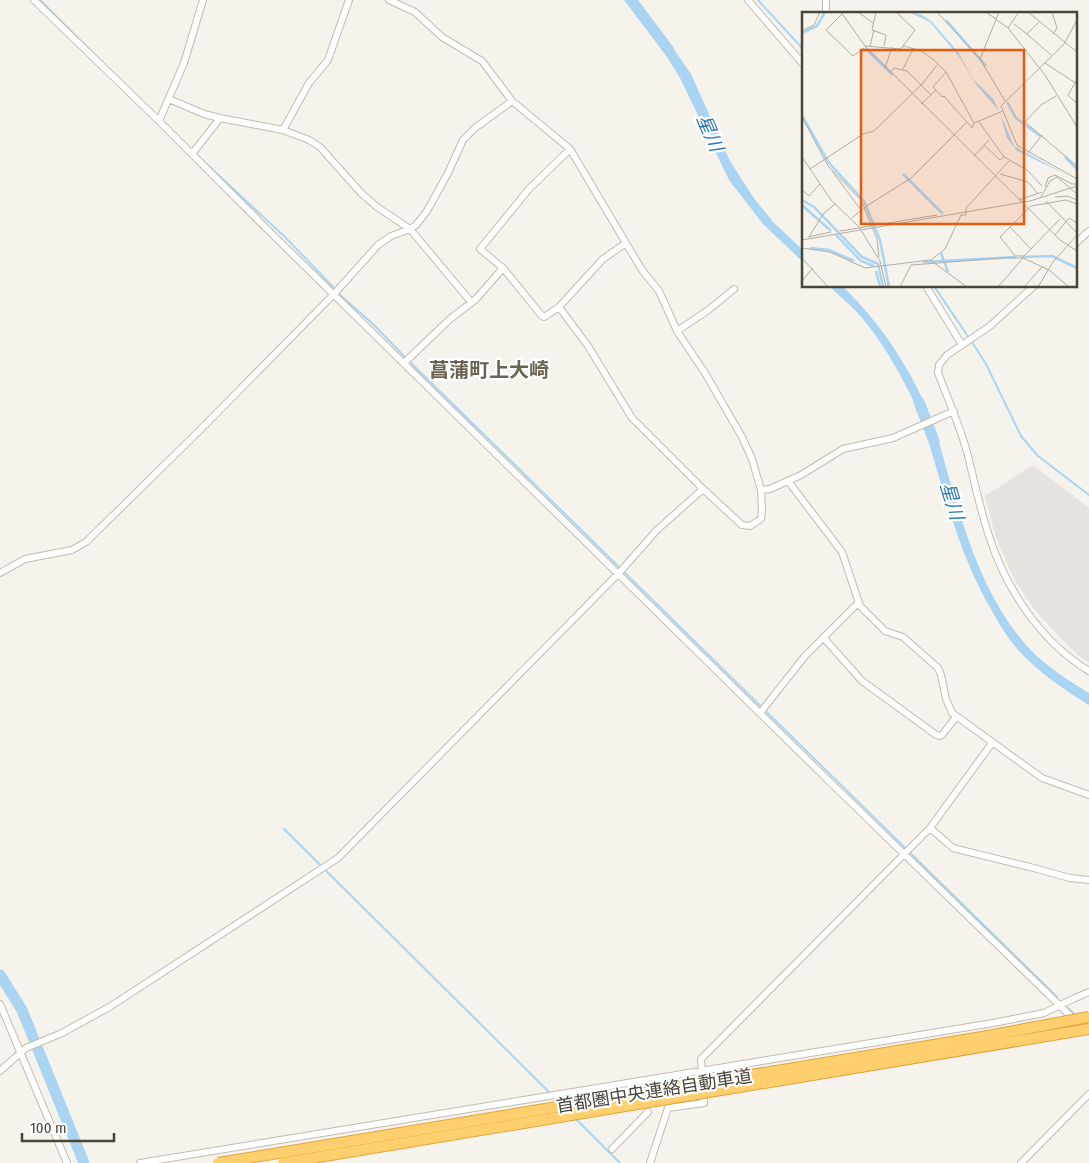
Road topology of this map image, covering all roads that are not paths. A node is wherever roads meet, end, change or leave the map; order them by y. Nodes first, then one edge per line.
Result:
1 (34, 0) edge
2 (203, 0) edge
3 (349, 0) edge
4 (389, 0) edge
5 (748, 0) edge
6 (802, 58) edge
7 (169, 99) junction
8 (512, 101) junction
9 (220, 118) junction
10 (159, 121) junction
11 (283, 130) junction
12 (570, 149) junction
13 (192, 154) junction
14 (410, 229) junction
15 (1089, 231) edge
16 (626, 243) junction
17 (1076, 243) edge
18 (503, 268) junction
19 (927, 288) edge
20 (1032, 288) edge
21 (734, 289) dead end
22 (334, 294) junction
23 (471, 302) junction
24 (559, 307) junction
25 (677, 331) junction
26 (965, 344) junction
27 (404, 363) junction
28 (954, 411) junction
29 (788, 481) junction
30 (703, 489) junction
31 (761, 490) junction
32 (0, 573) edge
33 (618, 573) junction
34 (859, 602) junction
35 (823, 638) junction
36 (1089, 671) edge
37 (760, 713) junction
38 (956, 717) junction
39 (992, 743) junction
40 (1089, 795) edge
41 (930, 828) junction
42 (904, 854) junction
43 (1089, 880) edge
44 (1089, 992) edge
45 (0, 1004) edge
46 (1060, 1006) junction
47 (1089, 1015) edge
48 (1089, 1029) edge
49 (1089, 1034) edge
50 (23, 1050) junction
51 (1, 1068) edge
52 (701, 1070) junction
53 (1089, 1094) edge
54 (648, 1112) dead end
55 (612, 1149) dead end
56 (67, 1163) edge
57 (140, 1163) edge
58 (218, 1163) edge
59 (283, 1163) edge
60 (650, 1163) edge
61 (1021, 1163) edge

1 - 10 street
2 - 7 street
3 - 11 street
4 - 8 street
5 - 6 street
7 - 9 street
7 - 10 street
8 - 12 street
8 - 14 street
9 - 11 street
9 - 13 street
10 - 13 street
11 - 14 street
12 - 16 street
12 - 18 street
13 - 22 street
14 - 22 street
14 - 23 street
15 - 17 street
16 - 24 street
16 - 25 street
18 - 23 street
18 - 24 street
19 - 26 street
20 - 26 street
21 - 25 street
22 - 27 street
22 - 32 street
23 - 27 street
24 - 30 street
25 - 31 street
26 - 28 street
27 - 33 street
28 - 29 street
28 - 36 street
29 - 31 street
29 - 34 street
30 - 31 street
30 - 33 street
33 - 37 street
33 - 50 street
34 - 35 street
34 - 38 street
35 - 37 street
35 - 38 street
37 - 42 street
38 - 39 street
39 - 40 street
39 - 41 street
41 - 42 street
41 - 43 street
42 - 46 street
42 - 52 street
44 - 46 street
45 - 50 street
46 - 49 street
46 - 52 street
47 - 58 highway, 首都圏中央連絡自動車道, bridge
48 - 59 highway, 首都圏中央連絡自動車道, bridge
50 - 51 street
50 - 56 street
52 - 57 street
52 - 60 street
53 - 61 street
54 - 55 street

